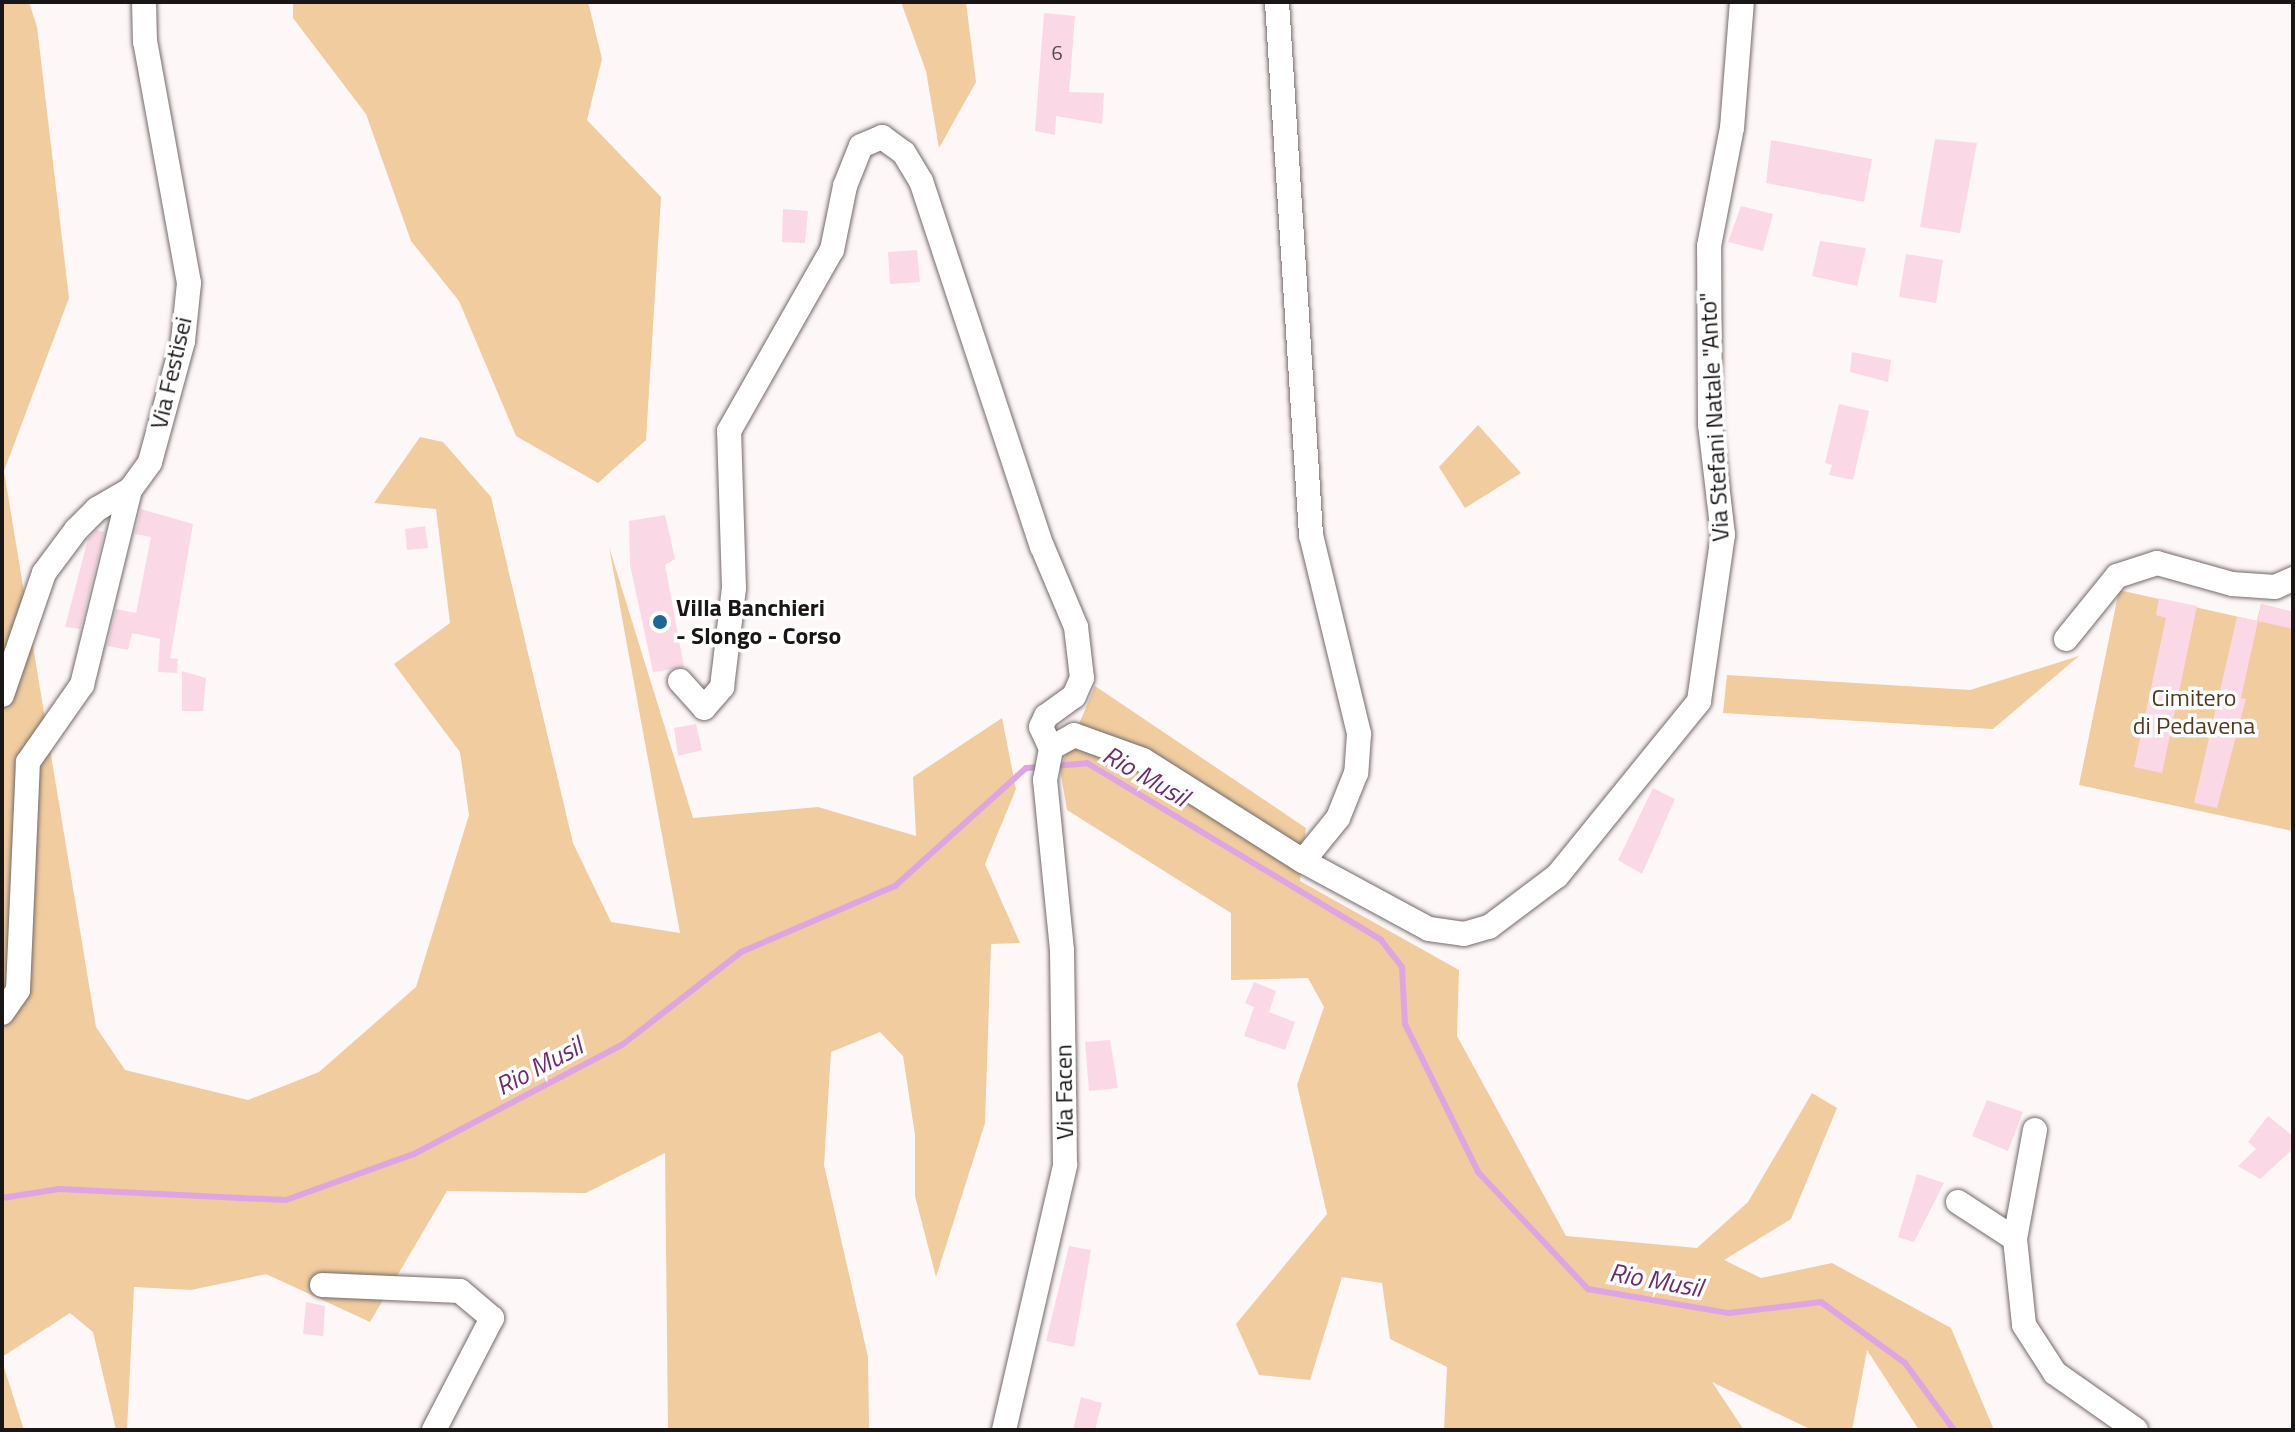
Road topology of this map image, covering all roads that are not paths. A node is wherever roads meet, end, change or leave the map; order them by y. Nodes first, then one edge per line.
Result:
1 (144, 2) edge
2 (1277, 2) edge
3 (1742, 2) edge
4 (130, 490) junction
5 (2293, 579) edge
6 (2066, 639) dead end
7 (680, 681) dead end
8 (2, 695) edge
9 (1051, 748) junction
10 (1303, 861) junction
11 (2, 1013) edge
12 (2035, 1130) dead end
13 (1958, 1202) dead end
14 (2015, 1239) junction
15 (322, 1285) dead end
16 (434, 1430) edge
17 (1004, 1430) edge
18 (2136, 1430) edge

1 - 4 street, Via Festisei
2 - 10 street
3 - 10 street, Via Stefani Natale "Anto"
4 - 8 street, Via Festisei
4 - 11 street
5 - 6 street
7 - 9 street, Via Facen
9 - 10 street, Via Stefani Natale "Anto"
9 - 17 street, Via Facen
12 - 14 street
13 - 14 street
14 - 18 street
15 - 16 street

